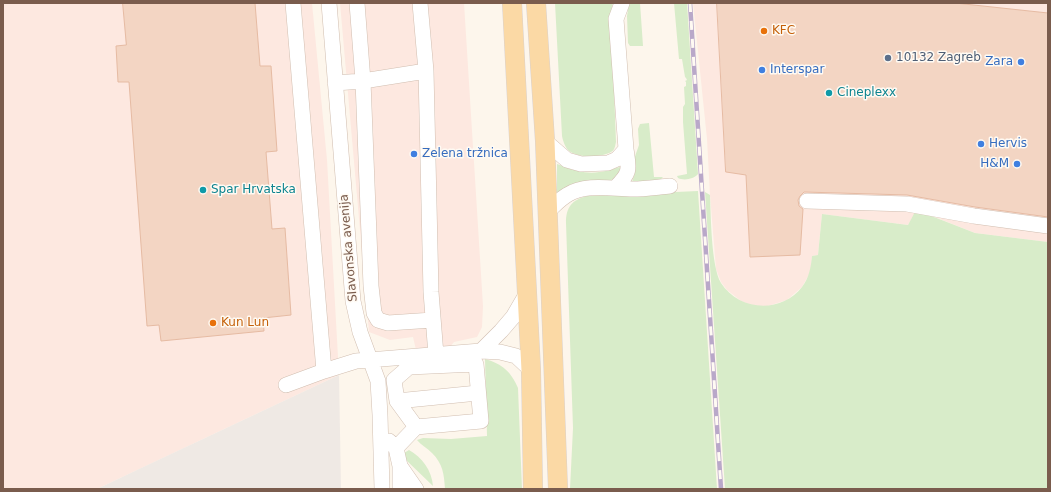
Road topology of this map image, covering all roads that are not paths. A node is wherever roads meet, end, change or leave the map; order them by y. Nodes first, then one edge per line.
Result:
1 (293, 3) edge
2 (329, 3) edge
3 (357, 3) edge
4 (420, 3) edge
5 (512, 3) edge
6 (536, 3) edge
7 (622, 3) edge
8 (426, 71) junction
9 (363, 81) junction
10 (335, 83) junction
11 (545, 141) junction
12 (626, 149) junction
13 (670, 186) dead end
14 (616, 187) junction
15 (807, 201) dead end
16 (548, 211) junction
17 (1048, 226) edge
18 (527, 293) junction
19 (433, 320) junction
20 (481, 351) junction
21 (436, 355) junction
22 (371, 360) junction
23 (324, 370) junction
24 (531, 370) junction
25 (286, 385) dead end
26 (478, 393) junction
27 (397, 401) junction
28 (416, 427) junction
29 (381, 431) junction
30 (396, 448) junction
31 (400, 466) junction
32 (382, 489) edge
33 (400, 489) edge
34 (416, 489) edge
35 (533, 489) edge
36 (558, 489) edge

1 - 23 street
2 - 10 street, Slavonska avenija
3 - 9 street
4 - 8 street
5 - 18 main road
6 - 11 main road
7 - 12 street
8 - 9 street
8 - 19 street
9 - 10 street
9 - 19 street
10 - 22 street, Slavonska avenija
11 - 12 street
11 - 16 main road
12 - 14 street
13 - 14 street
14 - 16 street
15 - 17 street
16 - 36 main road
18 - 20 street
18 - 24 main road
19 - 21 street
20 - 21 street
20 - 24 street
21 - 22 street
22 - 23 street
22 - 29 street, Slavonska avenija
23 - 25 street
24 - 35 main road
26 - 27 street
26 - 27 street
26 - 28 street
27 - 28 street
28 - 30 street
29 - 30 street
29 - 32 street, Slavonska avenija
30 - 31 street
31 - 33 street
31 - 34 street

